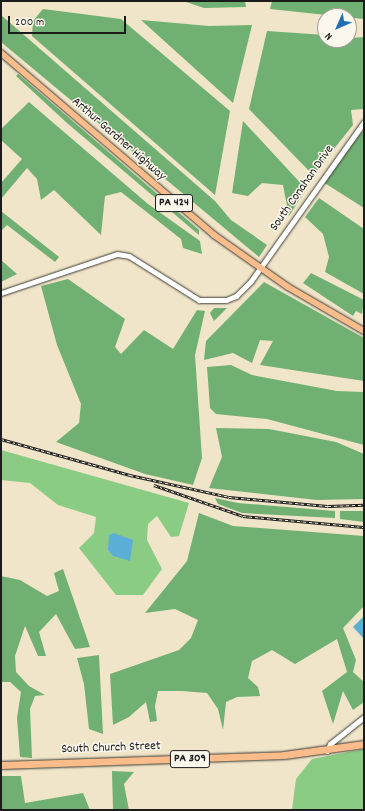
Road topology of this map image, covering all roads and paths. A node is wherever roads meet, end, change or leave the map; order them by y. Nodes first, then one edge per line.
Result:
1 (1, 53) edge
2 (364, 122) edge
3 (260, 269) junction
4 (1, 293) edge
5 (364, 331) edge
6 (364, 717) edge
7 (364, 744) edge
8 (327, 751) junction
9 (1, 765) edge

1 - 3 main road, Arthur Gardner Highway / PA 424
2 - 3 street, South Conahan Drive
3 - 4 street, South Conahan Drive
3 - 5 main road, Arthur Gardner Highway / PA 424
6 - 8 street
7 - 8 highway, South Church Street / PA 309
8 - 9 highway, South Church Street / PA 309

